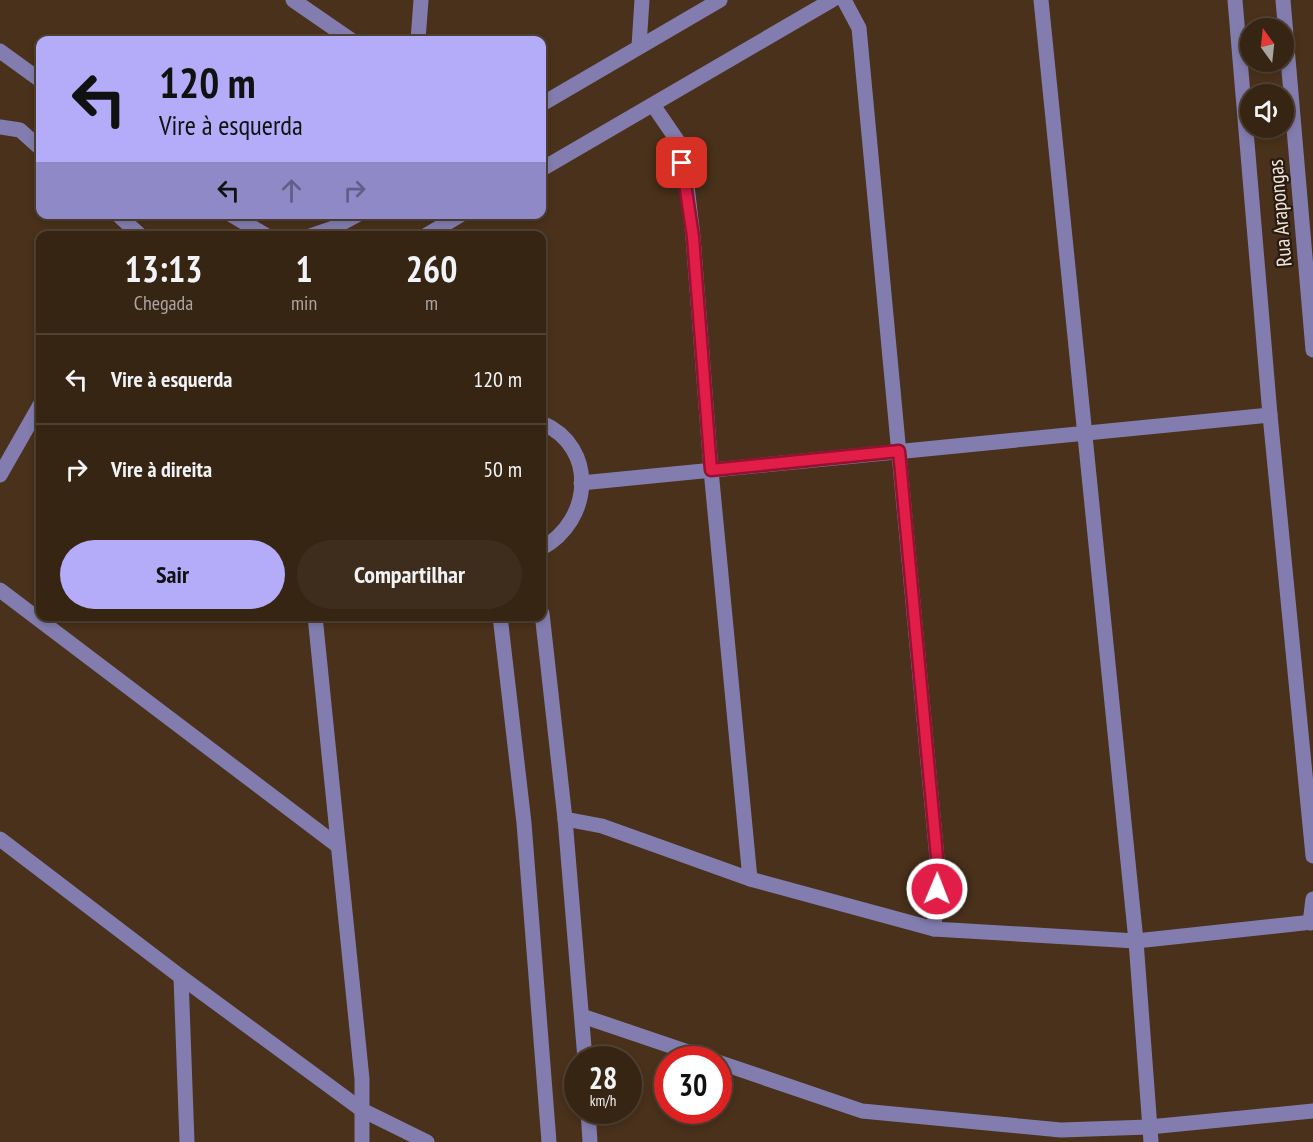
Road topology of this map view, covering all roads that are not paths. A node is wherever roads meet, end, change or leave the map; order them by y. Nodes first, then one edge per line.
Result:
1 (293, 0) edge
2 (421, 0) edge
3 (642, 0) edge
4 (720, 0) edge
5 (832, 0) edge
6 (844, 0) edge
7 (1041, 0) edge
8 (1235, 0) edge
9 (1283, 0) edge
10 (345, 36) edge
11 (417, 36) edge
12 (639, 46) junction
13 (0, 51) edge
14 (36, 77) edge
15 (546, 102) edge
16 (652, 105) junction
17 (0, 127) edge
18 (36, 144) edge
19 (546, 167) edge
20 (122, 219) edge
21 (238, 219) edge
22 (350, 219) edge
23 (454, 219) edge
24 (136, 231) edge
25 (259, 231) edge
26 (324, 231) edge
27 (433, 231) edge
28 (1313, 342) edge
29 (36, 412) edge
30 (1270, 414) junction
31 (546, 426) edge
32 (1084, 433) junction
33 (899, 451) junction
34 (711, 470) junction
35 (0, 475) edge
36 (581, 483) junction
37 (546, 546) edge
38 (0, 590) edge
39 (36, 617) edge
40 (41, 621) edge
41 (316, 621) edge
42 (501, 621) edge
43 (543, 621) edge
44 (565, 819) junction
45 (0, 839) edge
46 (338, 846) junction
47 (1313, 855) edge
48 (750, 879) junction
49 (1313, 898) edge
50 (1311, 922) edge
51 (934, 929) junction
52 (1136, 941) junction
53 (181, 977) junction
54 (582, 1016) junction
55 (584, 1046) edge
56 (671, 1046) edge
57 (732, 1067) edge
58 (362, 1110) junction
59 (1313, 1111) edge
60 (589, 1124) edge
61 (1150, 1134) edge
62 (187, 1142) edge
63 (362, 1142) edge
64 (427, 1142) edge
65 (549, 1142) edge
66 (590, 1142) edge

1 - 10 street
2 - 11 street
3 - 12 street
4 - 12 street
5 - 16 street
6 - 33 street
7 - 32 street
8 - 30 street
9 - 28 street, Rua Arapongas
12 - 15 street
13 - 14 street
16 - 19 street
16 - 34 street
17 - 18 street
20 - 24 street
21 - 25 street
22 - 26 street
23 - 27 street
29 - 35 street
30 - 32 street
30 - 47 street
31 - 36 street
32 - 33 street
32 - 52 street
33 - 34 street
33 - 51 street
34 - 36 street
34 - 48 street
36 - 37 street
38 - 39 street
40 - 46 street
41 - 46 street
42 - 65 street
43 - 44 street
44 - 48 street
44 - 54 street
45 - 53 street
46 - 58 street
48 - 51 street
49 - 50 street
50 - 52 street
51 - 52 street
52 - 61 street
53 - 58 street
53 - 62 street
54 - 55 street
54 - 56 street
57 - 61 street
58 - 63 street
58 - 64 street
59 - 61 street
60 - 66 street

